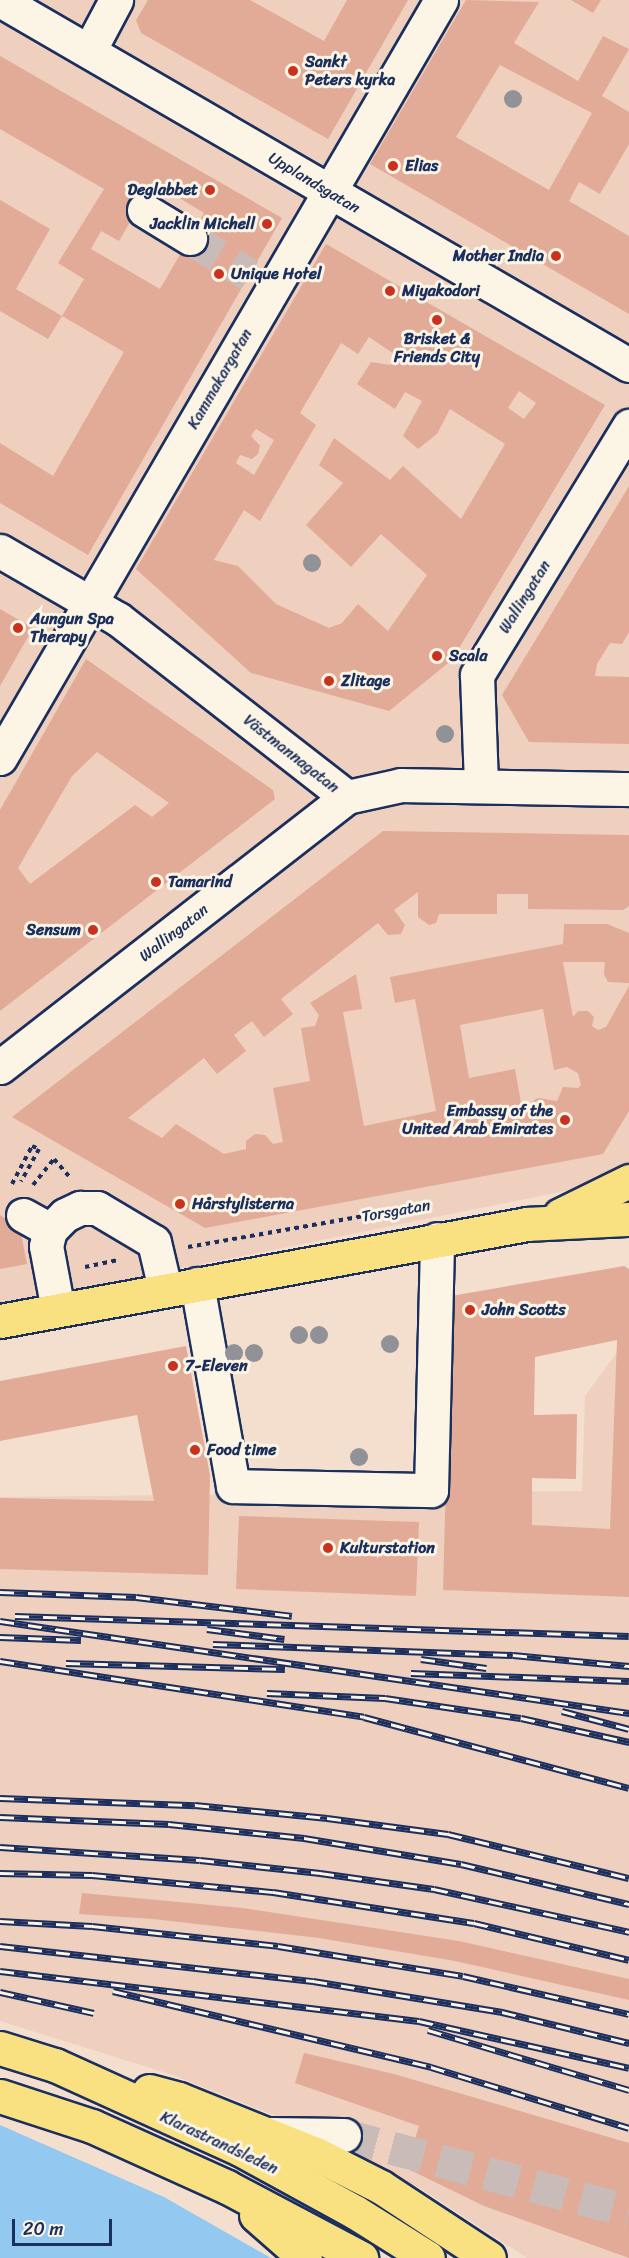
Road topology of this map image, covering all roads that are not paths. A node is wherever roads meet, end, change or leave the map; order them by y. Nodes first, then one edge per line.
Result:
1 (0, 0) edge
2 (116, 0) edge
3 (441, 0) edge
4 (89, 51) junction
5 (328, 192) junction
6 (144, 210) dead end
7 (190, 238) tunnel mouth
8 (629, 365) edge
9 (629, 426) edge
10 (0, 551) edge
11 (89, 603) junction
12 (0, 758) edge
13 (481, 784) junction
14 (629, 789) edge
15 (346, 797) junction
16 (0, 1067) edge
17 (629, 1181) edge
18 (629, 1219) edge
19 (545, 1222) junction
20 (436, 1239) junction
21 (181, 1287) junction
22 (58, 1310) junction
23 (0, 1321) edge
24 (0, 2048) edge
25 (55, 2065) junction
26 (0, 2097) edge
27 (268, 2134) junction
28 (344, 2135) tunnel mouth
29 (227, 2187) junction
30 (305, 2258) edge
31 (361, 2258) edge
32 (428, 2258) edge
33 (489, 2258) edge

1 - 4 street, Upplandsgatan
2 - 4 street
3 - 5 street, Kammakargatan
4 - 5 street, Upplandsgatan
5 - 8 street, Upplandsgatan
5 - 11 street, Kammakargatan
6 - 7 street
9 - 13 street, Wallingatan
10 - 11 street, Västmannagatan
11 - 12 street, Kammakargatan
11 - 15 street, Västmannagatan
13 - 14 street, Västmannagatan
13 - 15 street, Västmannagatan
15 - 16 street, Wallingatan
17 - 19 main road
18 - 19 main road
19 - 20 main road
20 - 21 main road
20 - 21 street
21 - 22 main road
21 - 22 street
22 - 23 main road
24 - 25 main road, Klarastrandsleden
25 - 27 main road
25 - 32 main road, Klarastrandsleden
26 - 29 main road
27 - 28 street
27 - 33 main road
29 - 30 main road
29 - 31 main road

